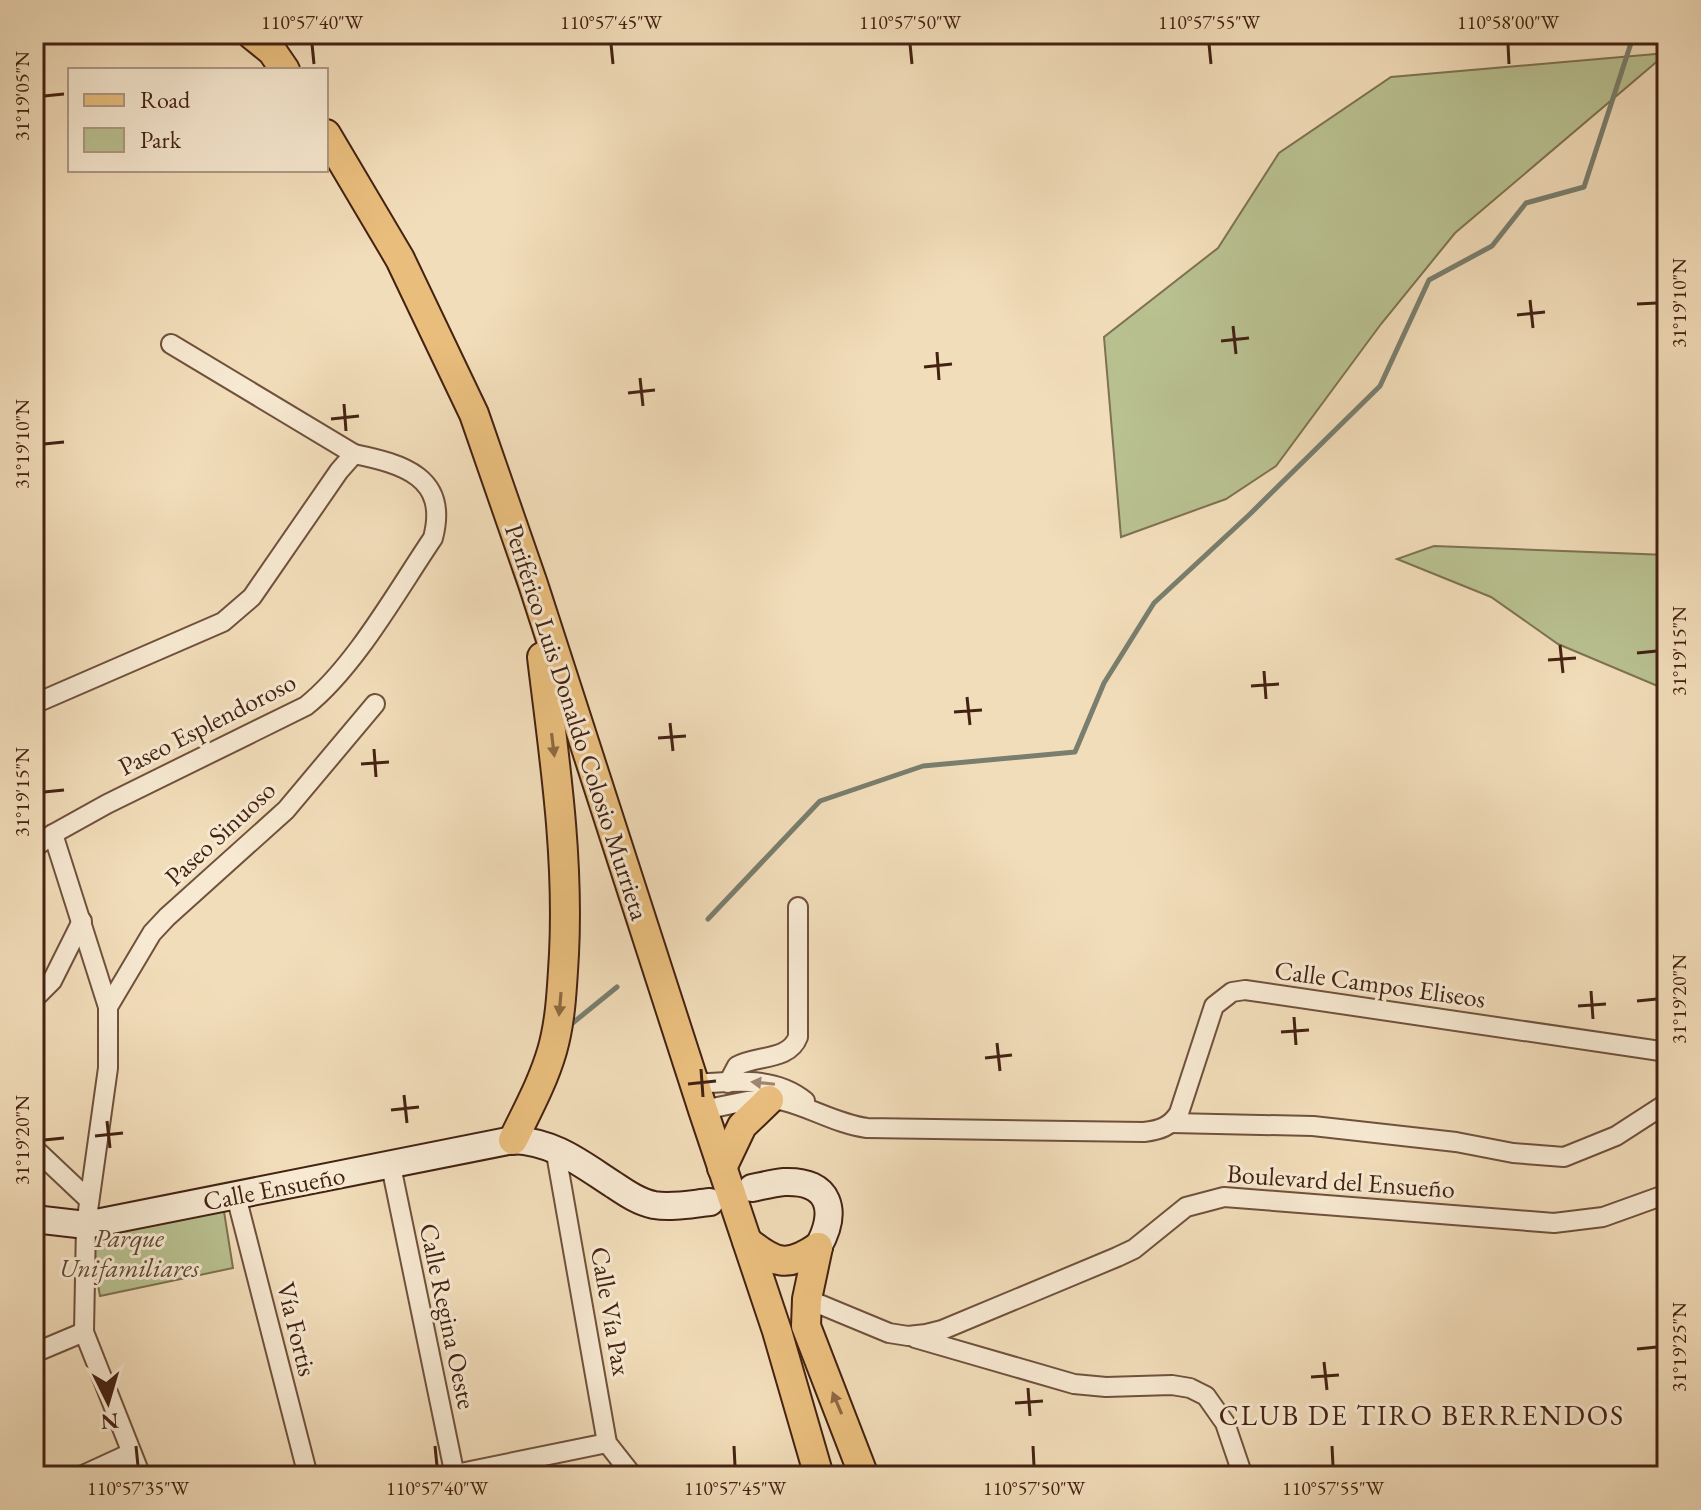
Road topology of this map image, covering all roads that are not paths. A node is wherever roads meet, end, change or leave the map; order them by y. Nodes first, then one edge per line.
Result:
1 (328, 137) edge
2 (171, 344) dead end
3 (354, 454) junction
4 (533, 584) junction
5 (34, 704) edge
6 (375, 704) dead end
7 (53, 834) junction
8 (34, 848) edge
9 (798, 907) dead end
10 (82, 921) junction
11 (34, 999) edge
12 (108, 1007) junction
13 (1667, 1052) edge
14 (728, 1083) junction
15 (698, 1097) junction
16 (782, 1098) junction
17 (1667, 1103) edge
18 (1172, 1123) junction
19 (513, 1140) junction
20 (34, 1148) edge
21 (555, 1148) junction
22 (391, 1166) junction
23 (722, 1168) junction
24 (752, 1188) dead end
25 (1667, 1194) edge
26 (236, 1196) junction
27 (710, 1202) dead end
28 (87, 1212) junction
29 (34, 1219) edge
30 (747, 1241) junction
31 (818, 1247) junction
32 (807, 1299) junction
33 (84, 1332) junction
34 (908, 1336) junction
35 (34, 1353) edge
36 (607, 1443) junction
37 (131, 1453) junction
38 (826, 1470) edge
39 (452, 1475) edge
40 (81, 1476) edge
41 (141, 1476) edge
42 (308, 1476) edge
43 (633, 1476) edge
44 (864, 1476) edge
45 (1243, 1476) edge

1 - 4 main road, Periférico Luis Donaldo Colosio Murrieta
2 - 3 street
3 - 5 street
3 - 7 street, Paseo Esplendoroso
4 - 15 main road, Periférico Luis Donaldo Colosio Murrieta
4 -> 19 main road
6 - 12 street, Paseo Sinuoso
7 - 8 street, Paseo Esplendoroso
7 - 10 street
9 - 14 street
10 - 11 street
10 - 12 street
12 - 28 street
13 - 18 street, Calle Campos Eliseos
14 - 15 street
16 -> 14 street
15 - 16 street
15 - 23 main road, Periférico Luis Donaldo Colosio Murrieta
16 - 18 street
16 - 23 main road
17 - 18 street
19 - 21 street
19 - 22 street, Calle Ensueño
20 - 28 street
21 - 27 street
21 - 36 street, Calle Vía Pax
22 - 26 street, Calle Ensueño
22 - 39 street, Calle Regina Oeste
23 - 30 main road, Periférico Luis Donaldo Colosio Murrieta
24 - 31 street
25 - 34 street, Boulevard del Ensueño
26 - 28 street, Calle Ensueño
26 - 42 street, Vía Fortis
28 - 29 street, Calle Ensueño
28 - 33 street
30 - 31 main road
30 - 38 main road, Periférico Luis Donaldo Colosio Murrieta
31 - 32 main road
32 - 34 street, Boulevard del Ensueño
44 -> 32 main road
33 - 35 street
33 - 37 street
34 - 45 street
36 - 39 street
36 - 43 street, Calle Vía Pax
37 - 40 street
37 - 41 street

